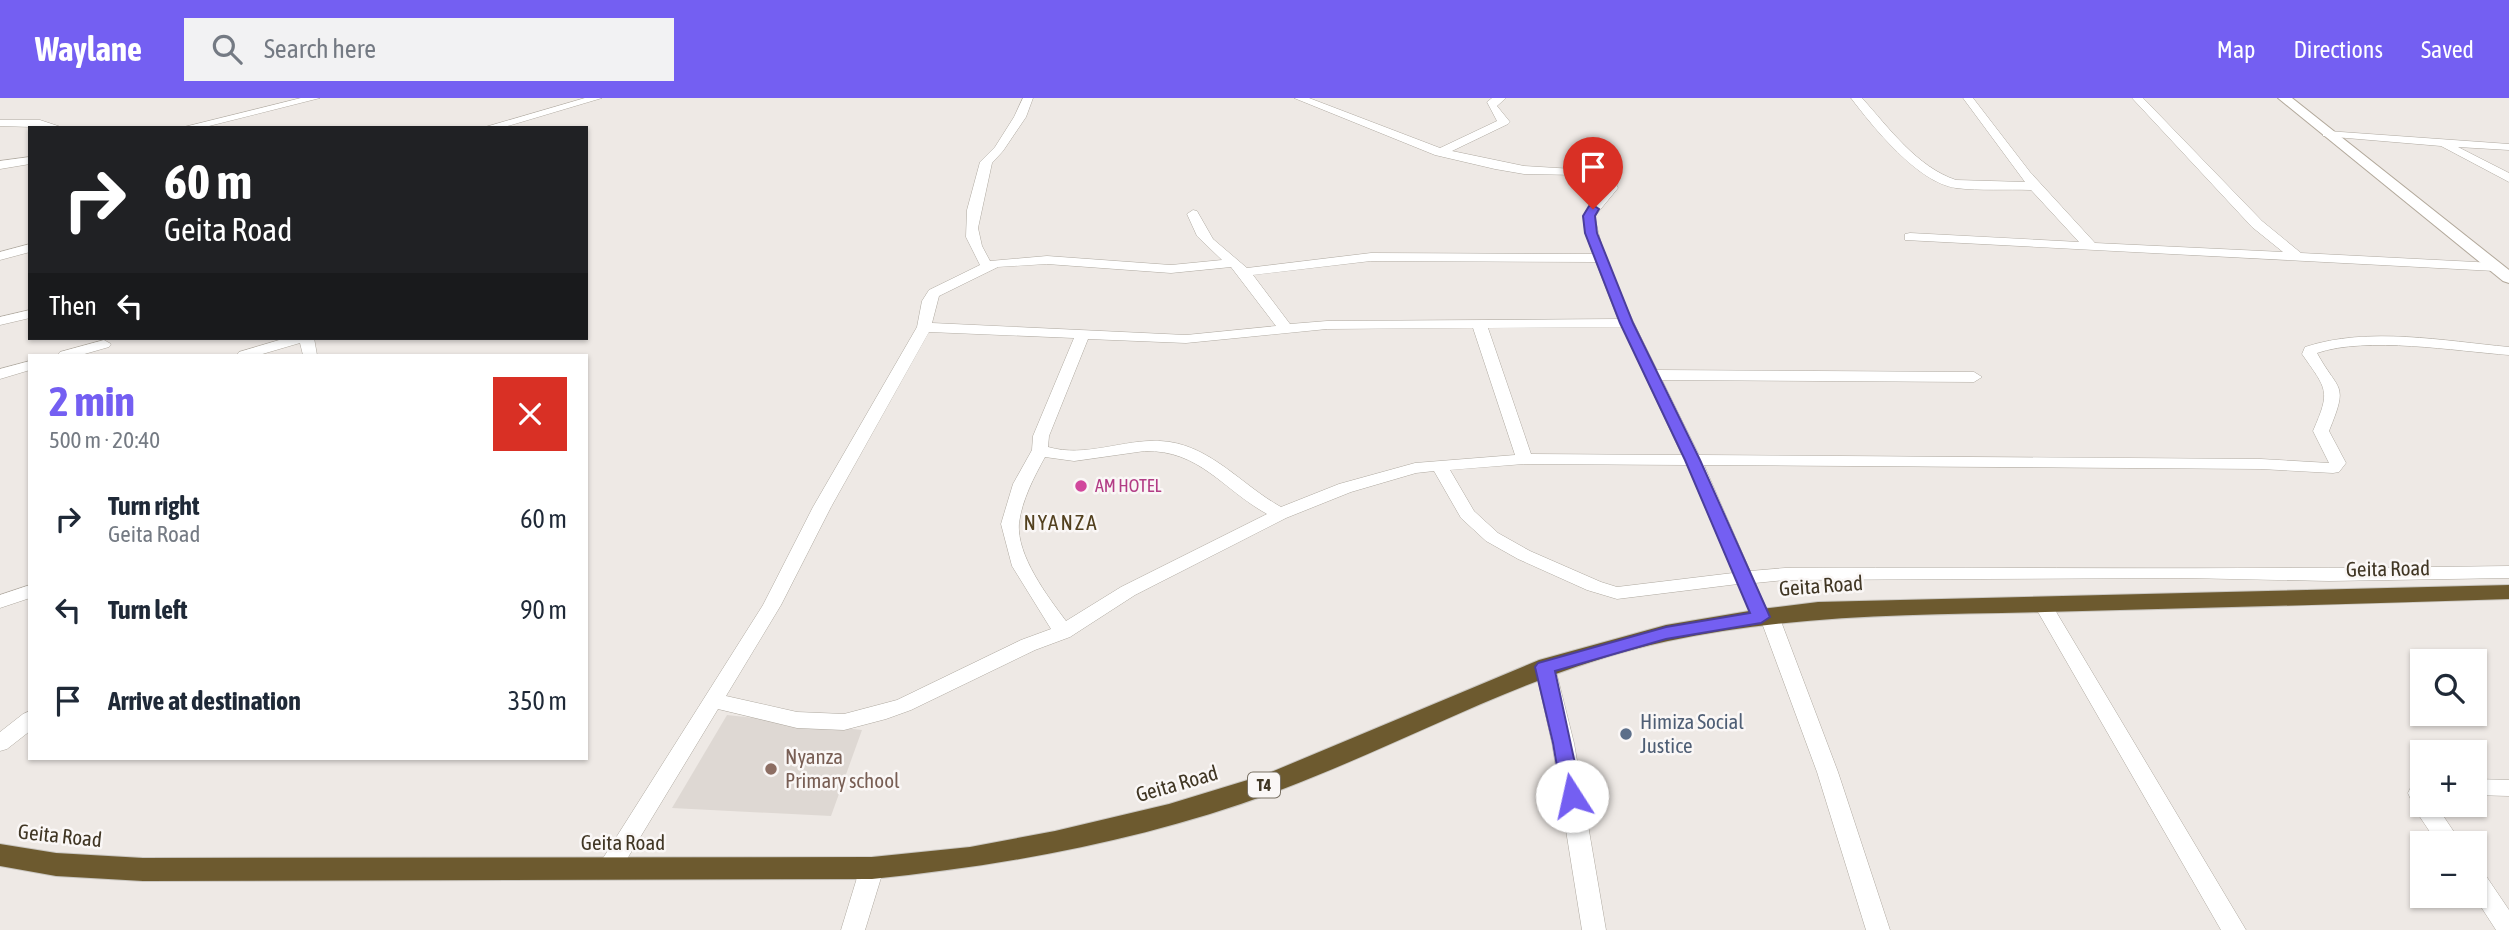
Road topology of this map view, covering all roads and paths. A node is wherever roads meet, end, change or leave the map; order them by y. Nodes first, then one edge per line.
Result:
1 (315, 98) edge
2 (597, 98) edge
3 (1028, 98) edge
4 (1299, 98) edge
5 (1501, 98) edge
6 (1856, 98) edge
7 (1968, 98) edge
8 (2137, 98) edge
9 (2284, 98) edge
10 (0, 123) edge
11 (51, 126) edge
12 (194, 126) edge
13 (494, 126) edge
14 (2327, 134) junction
15 (2440, 142) junction
16 (2509, 148) edge
17 (1439, 153) junction
18 (28, 160) edge
19 (0, 164) edge
20 (2509, 177) edge
21 (2036, 186) junction
22 (1193, 214) dead end
23 (1910, 237) dead end
24 (2091, 246) junction
25 (28, 249) edge
26 (0, 256) edge
27 (2296, 256) junction
28 (1601, 258) junction
29 (986, 266) junction
30 (2495, 267) junction
31 (1237, 268) junction
32 (2509, 278) edge
33 (28, 314) edge
34 (0, 321) edge
35 (1627, 323) junction
36 (1479, 324) junction
37 (924, 327) junction
38 (1285, 327) junction
39 (1083, 334) junction
40 (294, 340) edge
41 (105, 346) edge
42 (2509, 351) edge
43 (69, 354) edge
44 (247, 354) edge
45 (28, 366) edge
46 (0, 374) edge
47 (1651, 375) junction
48 (1974, 377) dead end
49 (1040, 450) junction
50 (1524, 459) junction
51 (1693, 460) junction
52 (1439, 465) junction
53 (1280, 514) junction
54 (2509, 572) edge
55 (1744, 577) junction
56 (28, 592) edge
57 (2509, 592) edge
58 (0, 602) edge
59 (2043, 605) junction
60 (1765, 616) junction
61 (1063, 632) junction
62 (1545, 667) junction
63 (714, 701) junction
64 (28, 721) edge
65 (0, 743) edge
66 (2487, 787) edge
67 (2509, 788) edge
68 (0, 855) edge
69 (872, 868) junction
70 (608, 870) junction
71 (2499, 898) edge
72 (853, 930) edge
73 (1593, 930) edge
74 (1878, 930) edge
75 (2234, 930) edge
76 (2509, 930) edge

1 - 12 street
2 - 13 street
3 - 29 street
4 - 17 street
5 - 17 street
6 - 21 street
7 - 21 street
8 - 27 street
9 - 14 street
10 - 11 street
14 - 15 street
14 - 30 street
15 - 16 street
15 - 20 street
17 - 28 street
18 - 19 street
21 - 24 street
22 - 31 street
23 - 24 street
24 - 27 street
25 - 26 street
27 - 30 street
28 - 31 street
28 - 35 street
29 - 31 street
29 - 37 street
30 - 32 street
31 - 38 street
33 - 34 street
35 - 36 street
35 - 47 street
36 - 38 street
36 - 50 street
37 - 39 street
37 - 63 street
38 - 39 street
39 - 49 street
40 - 44 street
41 - 43 street
42 - 51 street
45 - 46 street
47 - 48 street
47 - 51 street
49 - 53 street
49 - 61 street
50 - 51 street
50 - 52 street
51 - 55 street
52 - 53 street
52 - 55 street
53 - 61 street
54 - 55 street
55 - 60 street
56 - 58 street
57 - 59 highway, Geita Road / T4
59 - 60 highway, Geita Road / T4
59 - 75 street
60 - 62 highway, Geita Road / T4
60 - 74 street
61 - 63 street
62 - 69 highway, Geita Road / T4
62 - 73 street
63 - 70 street
64 - 65 street
66 - 67 street
68 - 70 highway, Geita Road / T4
69 - 70 highway, Geita Road / T4
69 - 72 street
71 - 76 street

